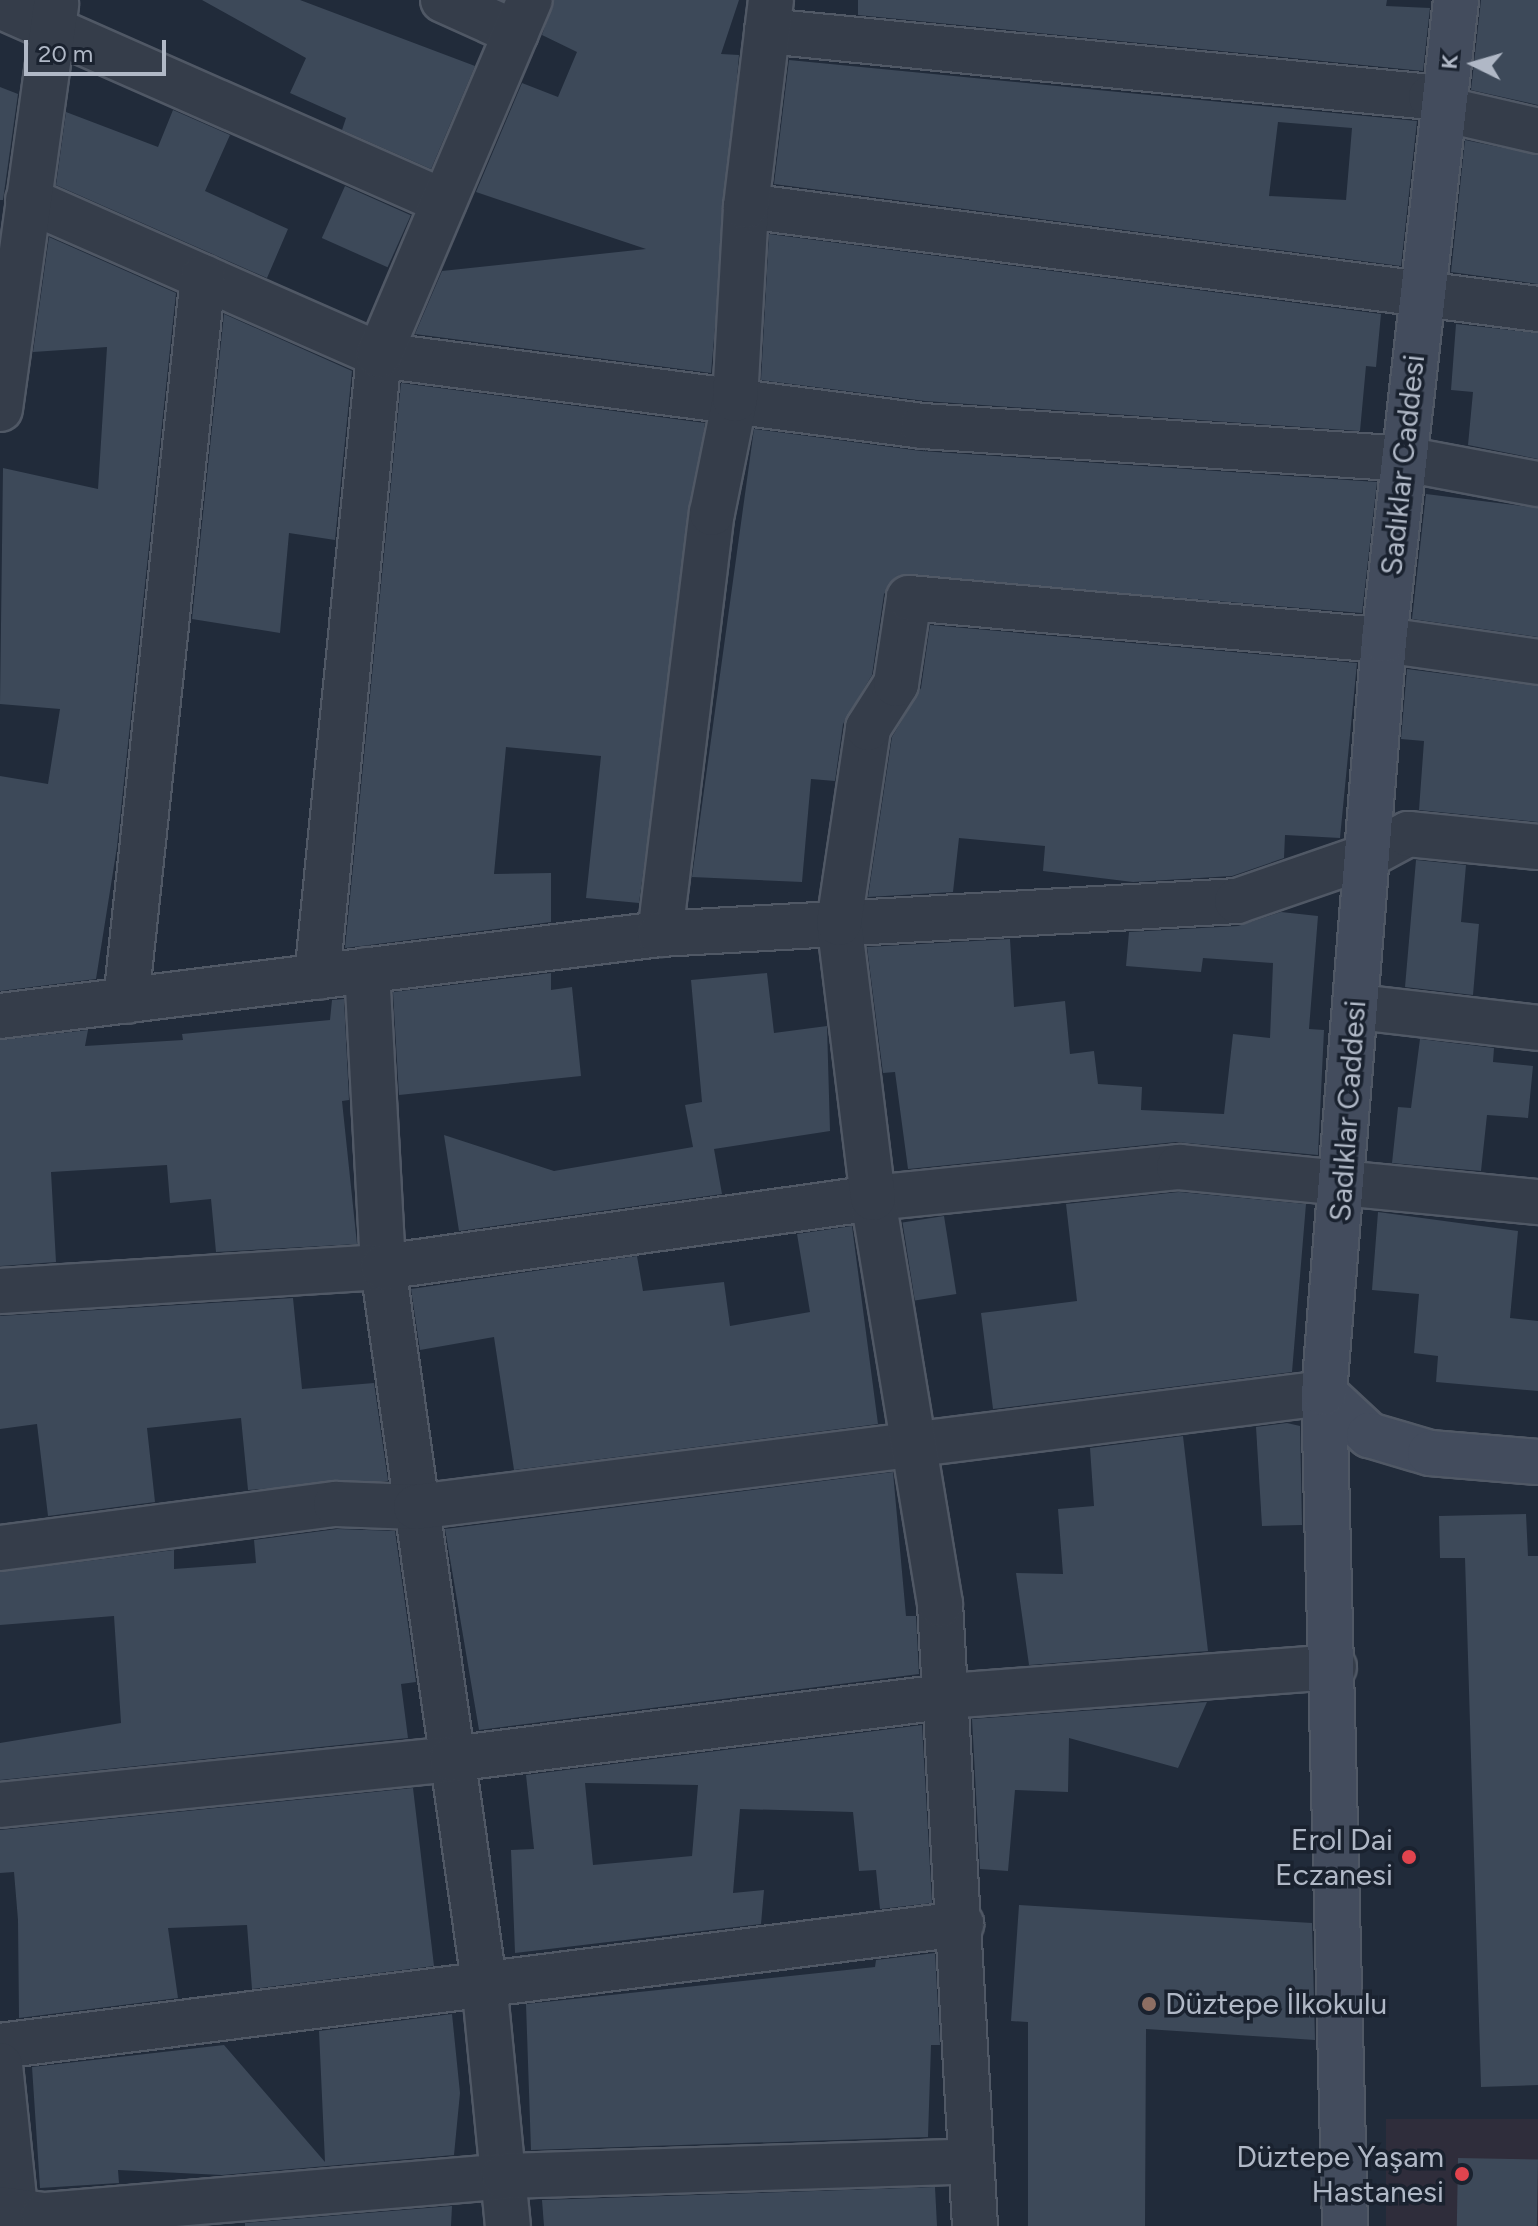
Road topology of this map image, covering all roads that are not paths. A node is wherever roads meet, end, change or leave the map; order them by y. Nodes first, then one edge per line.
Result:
1 (443, 0) edge
2 (1456, 0) edge
3 (0, 6) edge
4 (53, 15) edge
5 (769, 15) edge
6 (523, 16) edge
7 (1443, 109) junction
8 (1538, 131) edge
9 (444, 202) junction
10 (746, 206) junction
11 (18, 210) edge
12 (203, 277) junction
13 (1422, 294) junction
14 (1538, 309) edge
15 (379, 355) junction
16 (735, 399) junction
17 (0, 409) edge
18 (1404, 459) junction
19 (1538, 484) edge
20 (1384, 640) junction
21 (1538, 662) edge
22 (1538, 847) edge
23 (1365, 857) junction
24 (839, 923) junction
25 (660, 934) junction
26 (367, 970) junction
27 (317, 977) junction
28 (126, 1001) junction
29 (1357, 1007) junction
30 (0, 1016) edge
31 (1538, 1028) edge
32 (1343, 1178) junction
33 (873, 1198) junction
34 (1538, 1202) edge
35 (383, 1267) junction
36 (0, 1291) edge
37 (1324, 1393) junction
38 (918, 1444) junction
39 (1538, 1462) edge
40 (416, 1507) junction
41 (0, 1548) edge
42 (1334, 1667) junction
43 (948, 1696) junction
44 (452, 1759) junction
45 (0, 1805) edge
46 (961, 1924) junction
47 (484, 1982) junction
48 (0, 2046) edge
49 (0, 2065) edge
50 (970, 2161) junction
51 (504, 2176) junction
52 (26, 2214) edge
53 (508, 2226) edge
54 (975, 2226) edge
55 (1345, 2226) edge

1 - 6 street
2 - 7 main road, Sadıklar Caddesi
3 - 4 street
4 - 9 street
4 - 11 street
5 - 7 street
5 - 10 street
6 - 9 street
7 - 8 street
7 - 13 main road, Sadıklar Caddesi
9 - 15 street
10 - 13 street
10 - 16 street
11 - 12 street
11 - 17 street
12 - 15 street
12 - 28 street
13 - 14 street
13 - 18 main road, Sadıklar Caddesi
15 - 16 street
15 - 27 street
16 - 18 street
16 - 25 street
18 - 19 street
18 - 20 main road, Sadıklar Caddesi
20 - 21 street
20 - 23 main road, Sadıklar Caddesi
20 - 24 street
22 - 23 street
23 - 24 street
23 - 29 main road, Sadıklar Caddesi
24 - 25 street
24 - 33 street
25 - 26 street
26 - 27 street
26 - 35 street
27 - 28 street
28 - 30 street
29 - 31 street
29 - 32 main road, Sadıklar Caddesi
32 - 33 street
32 - 34 street
32 - 37 main road, Sadıklar Caddesi
33 - 35 street
33 - 38 street
35 - 36 street
35 - 40 street
37 - 38 street
37 - 39 main road
37 - 42 main road, Sadıklar Caddesi
38 - 40 street
38 - 43 street
40 - 41 street
40 - 44 street
42 - 43 street
42 - 55 main road, Sadıklar Caddesi
43 - 44 street
43 - 46 street
44 - 45 street
44 - 47 street
46 - 47 street
46 - 50 street
47 - 48 street
47 - 51 street
49 - 52 street
50 - 51 street
50 - 54 street
51 - 52 street
51 - 53 street

